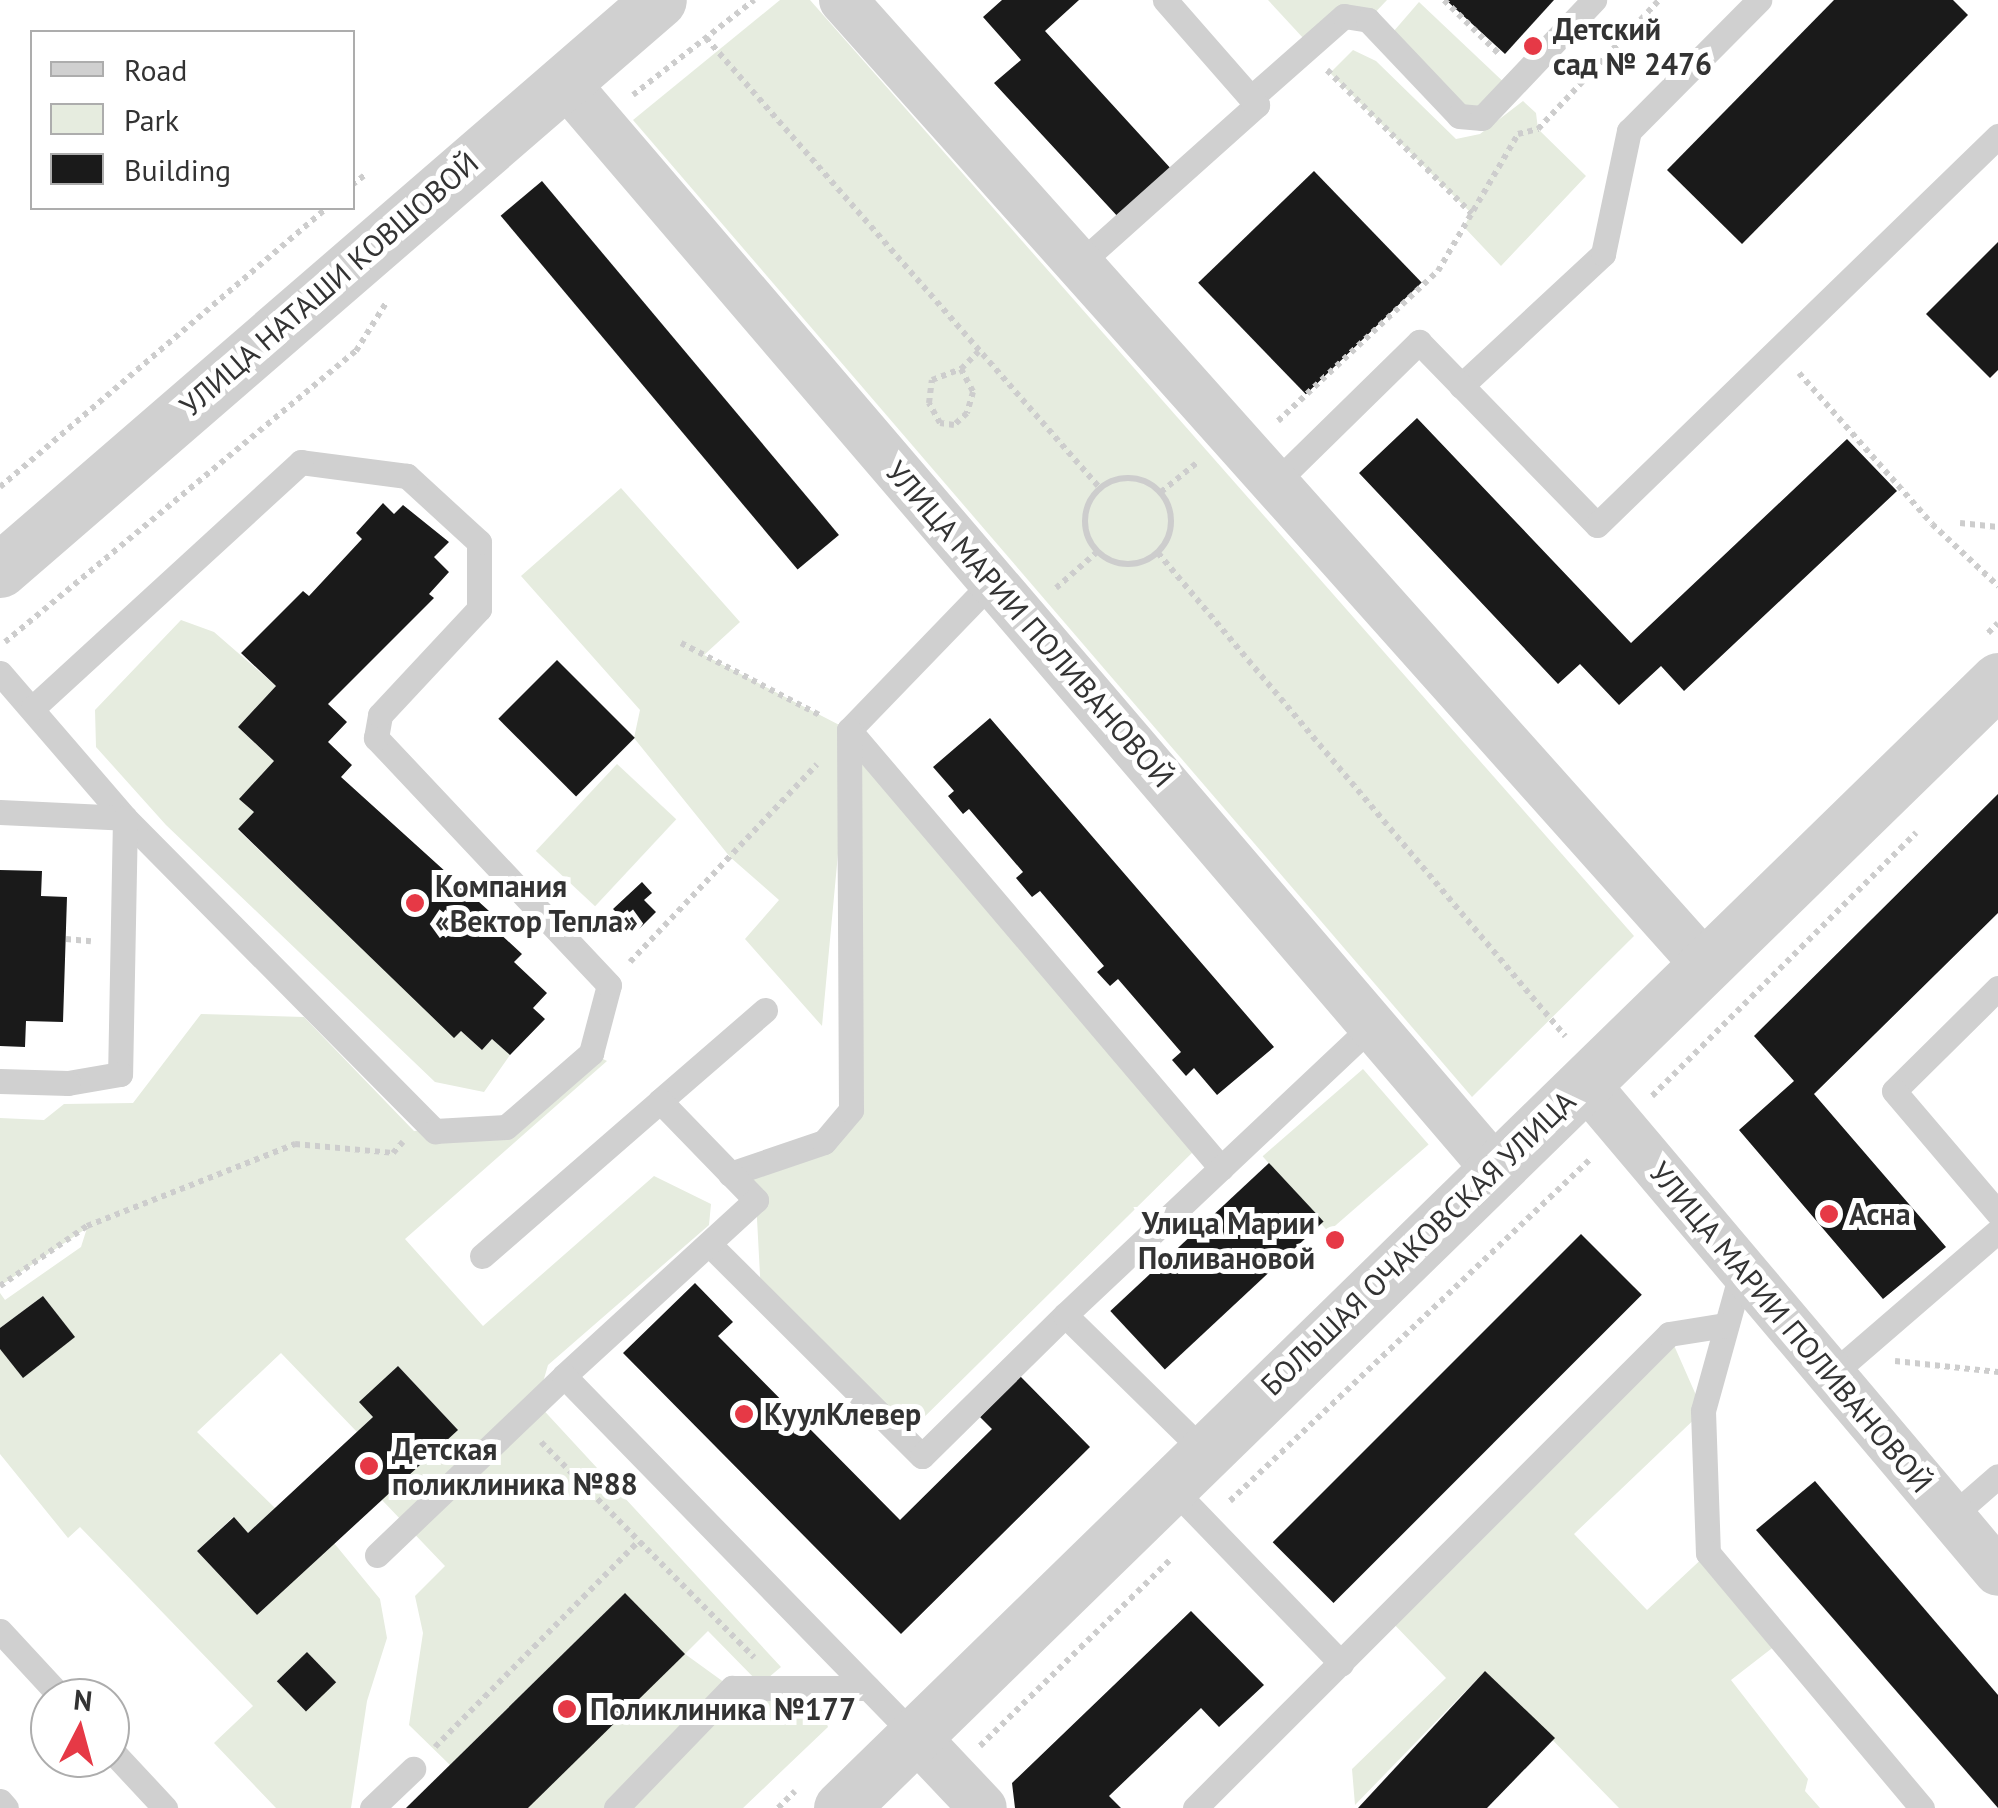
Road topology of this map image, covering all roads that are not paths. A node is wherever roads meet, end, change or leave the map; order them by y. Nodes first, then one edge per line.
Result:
1 (659, 0) edge
2 (843, 0) edge
3 (1166, 0) edge
4 (1594, 0) edge
5 (1759, 0) edge
6 (564, 80) junction
7 (1252, 98) junction
8 (1998, 136) edge
9 (1079, 264) junction
10 (1461, 386) junction
11 (1275, 483) junction
12 (0, 570) edge
13 (993, 581) junction
14 (0, 673) edge
15 (1998, 680) edge
16 (33, 708) junction
17 (849, 730) junction
18 (0, 812) edge
19 (125, 818) junction
20 (1705, 965) junction
21 (1998, 988) edge
22 (765, 1010) dead end
23 (1373, 1025) junction
24 (1575, 1059) junction
25 (0, 1081) edge
26 (660, 1101) junction
27 (1221, 1168) junction
28 (1495, 1169) junction
29 (730, 1174) junction
30 (1998, 1213) edge
31 (1998, 1231) edge
32 (710, 1245) junction
33 (482, 1256) dead end
34 (1742, 1270) junction
35 (1065, 1315) junction
36 (1726, 1325) junction
37 (564, 1376) junction
38 (1832, 1376) junction
39 (1187, 1468) junction
40 (1998, 1476) edge
41 (1951, 1517) junction
42 (377, 1555) dead end
43 (1998, 1572) edge
44 (0, 1631) edge
45 (1340, 1664) junction
46 (43, 1678) edge
47 (868, 1688) junction
48 (914, 1735) junction
49 (413, 1769) road end
50 (130, 1770) edge
51 (967, 1792) edge
52 (0, 1801) edge
53 (6, 1808) edge
54 (165, 1808) edge
55 (372, 1808) edge
56 (616, 1808) edge
57 (841, 1808) edge
58 (1195, 1808) edge
59 (1922, 1808) edge

1 - 6 street, УЛИЦА НАТАШИ КОВШОВОЙ
2 - 9 street
3 - 7 lane
4 - 7 lane
5 - 10 lane
6 - 12 street, УЛИЦА НАТАШИ КОВШОВОЙ
6 - 13 street, УЛИЦА МАРИИ ПОЛИВАНОВОЙ
7 - 9 lane
8 - 10 lane
9 - 11 street
10 - 11 lane
11 - 20 street
13 - 17 lane
13 - 23 street, УЛИЦА МАРИИ ПОЛИВАНОВОЙ
14 - 16 lane
15 - 20 street, БОЛЬШАЯ ОЧАКОВСКАЯ УЛИЦА
16 - 19 lane
16 - 19 lane
17 - 27 lane
17 - 29 lane
18 - 19 lane
19 - 25 lane
20 - 24 street, БОЛЬШАЯ ОЧАКОВСКАЯ УЛИЦА
21 - 30 lane
22 - 26 lane
23 - 27 lane
23 - 28 street, УЛИЦА МАРИИ ПОЛИВАНОВОЙ
24 - 28 street, БОЛЬШАЯ ОЧАКОВСКАЯ УЛИЦА
24 - 34 street, УЛИЦА МАРИИ ПОЛИВАНОВОЙ
26 - 29 lane
26 - 33 lane
27 - 35 lane
28 - 39 street, БОЛЬШАЯ ОЧАКОВСКАЯ УЛИЦА
29 - 32 lane
31 - 38 lane
32 - 35 lane
32 - 37 lane
34 - 36 lane
34 - 38 street, УЛИЦА МАРИИ ПОЛИВАНОВОЙ
35 - 39 lane
36 - 45 lane
36 - 59 lane
37 - 42 lane
37 - 47 lane
38 - 41 street, УЛИЦА МАРИИ ПОЛИВАНОВОЙ
39 - 45 lane
39 - 48 street, БОЛЬШАЯ ОЧАКОВСКАЯ УЛИЦА
40 - 41 lane
41 - 43 street, УЛИЦА МАРИИ ПОЛИВАНОВОЙ
44 - 46 lane
45 - 58 lane
47 - 48 lane
47 - 56 lane
48 - 51 street
48 - 57 street, БОЛЬШАЯ ОЧАКОВСКАЯ УЛИЦА
49 - 55 lane
50 - 54 lane
52 - 53 lane

